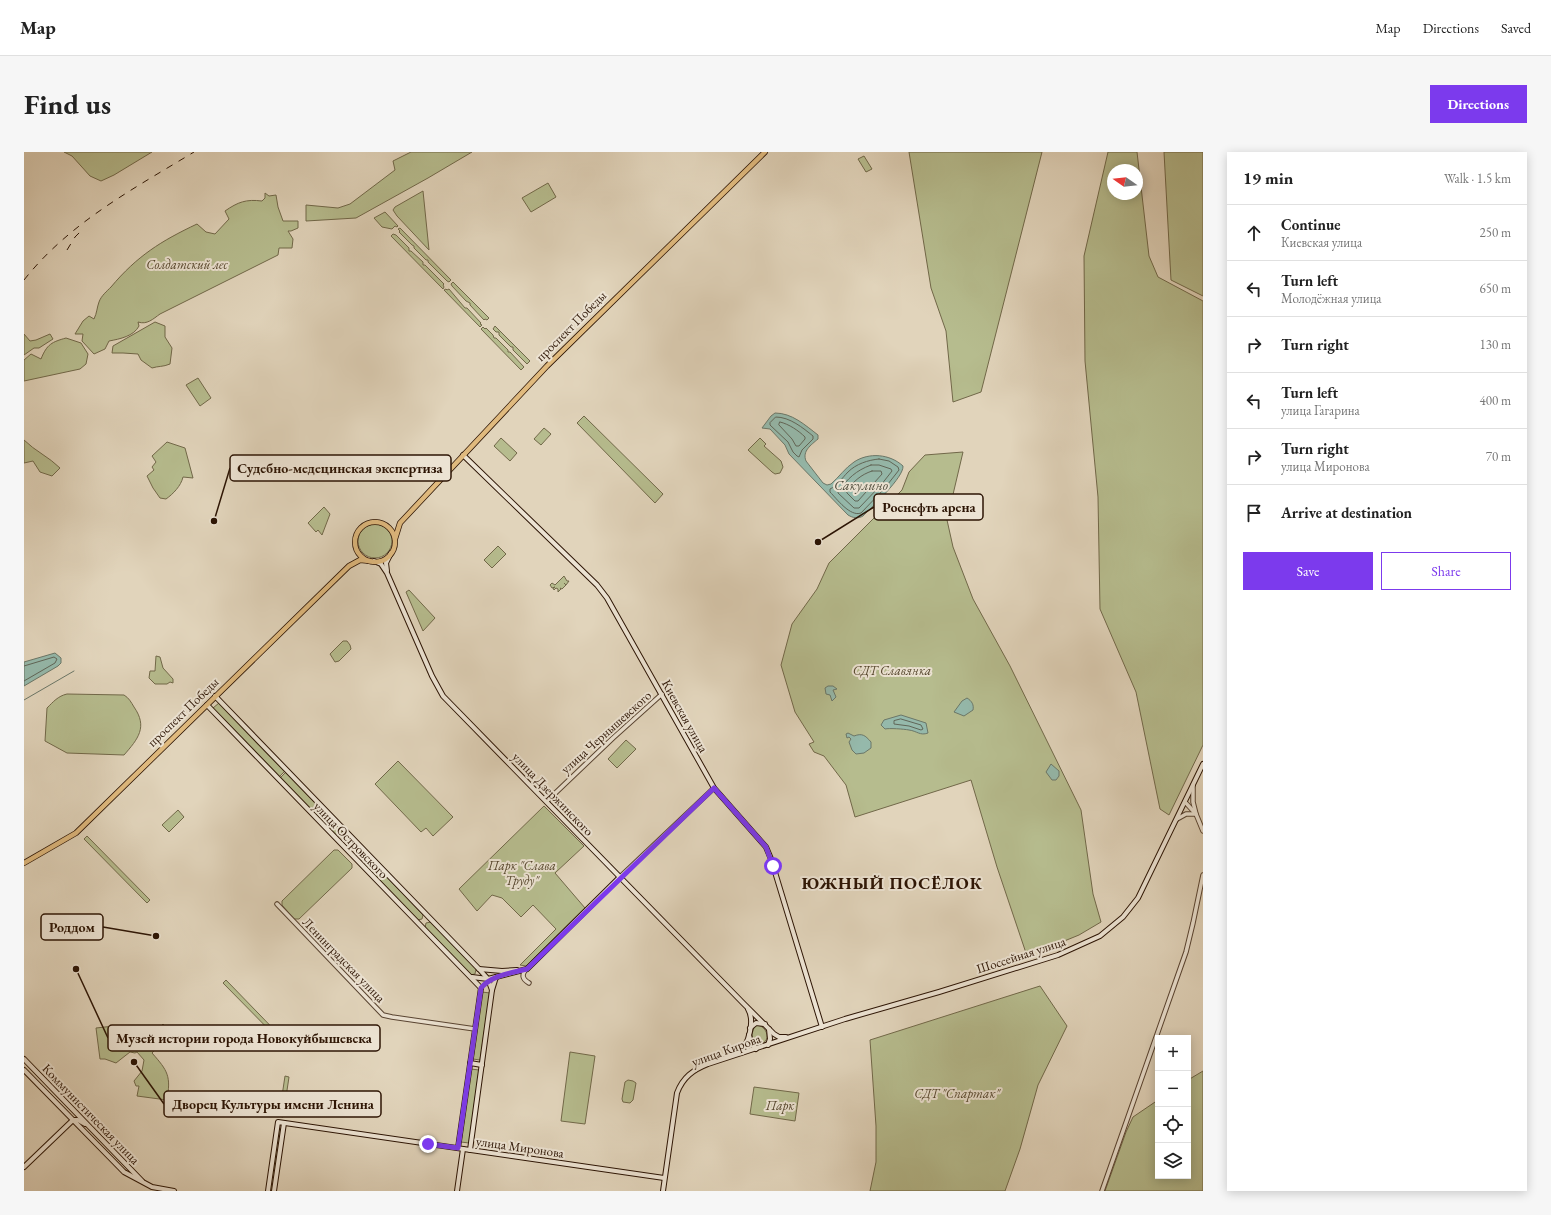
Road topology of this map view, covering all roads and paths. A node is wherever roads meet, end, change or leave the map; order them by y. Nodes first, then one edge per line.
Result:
1 (765, 152) edge
2 (463, 455) junction
3 (400, 523) junction
4 (388, 527) junction
5 (395, 539) junction
6 (355, 547) junction
7 (391, 553) junction
8 (372, 561) junction
9 (349, 566) junction
10 (387, 573) junction
11 (662, 694) junction
12 (215, 696) junction
13 (206, 705) junction
14 (1203, 764) edge
15 (1193, 784) junction
16 (714, 788) junction
17 (547, 801) junction
18 (1185, 802) junction
19 (1196, 814) junction
20 (1177, 819) junction
21 (1203, 831) edge
22 (24, 863) edge
23 (1203, 875) edge
24 (620, 878) junction
25 (277, 904) dead end
26 (690, 948) junction
27 (689, 954) dead end
28 (479, 969) junction
29 (527, 969) junction
30 (471, 977) junction
31 (496, 978) junction
32 (488, 980) junction
33 (529, 983) dead end
34 (481, 988) junction
35 (492, 990) junction
36 (743, 1003) junction
37 (767, 1026) junction
38 (822, 1027) junction
39 (475, 1029) junction
40 (749, 1032) junction
41 (794, 1036) junction
42 (768, 1044) junction
43 (756, 1049) junction
44 (738, 1055) junction
45 (24, 1059) edge
46 (470, 1064) junction
47 (482, 1065) junction
48 (24, 1070) edge
49 (67, 1103) junction
50 (72, 1120) junction
51 (284, 1123) junction
52 (91, 1128) junction
53 (458, 1148) junction
54 (463, 1149) junction
55 (470, 1150) junction
56 (123, 1161) junction
57 (24, 1167) edge
58 (118, 1167) junction
59 (664, 1178) junction
60 (144, 1183) junction
61 (174, 1191) edge
62 (268, 1191) edge
63 (274, 1191) edge
64 (457, 1191) edge
65 (663, 1191) edge
66 (1102, 1191) edge

1 - 2 main road, проспект Победы
2 - 3 main road, проспект Победы
2 - 11 main road, Киевская улица
3 - 4 main road, проспект Победы
3 - 5 main road, проспект Победы
4 - 5 main road
4 - 6 main road
5 - 7 main road
6 - 8 main road
6 - 9 main road, проспект Победы
7 - 8 main road
7 - 10 main road
8 - 9 main road, проспект Победы
8 - 10 main road, улица Дзержинского
9 - 12 main road, проспект Победы
10 - 17 main road, улица Дзержинского
11 - 16 main road, Киевская улица
11 - 17 street, улица Чернышевского
12 - 13 main road, проспект Победы
12 - 28 main road, улица Островского
13 - 22 main road, проспект Победы
13 - 30 main road, улица Островского
14 - 15 main road, Шоссейная улица
15 - 18 main road, Шоссейная улица
15 - 19 street
16 - 24 street
16 - 38 main road, Киевская улица
17 - 24 main road, улица Дзержинского
18 - 19 street
18 - 20 main road, Шоссейная улица
19 - 20 street
19 - 21 street
20 - 38 main road, Шоссейная улица
23 - 66 street
24 - 26 main road, улица Дзержинского
24 - 29 main road
25 - 39 street, Ленинградская улица
26 - 27 street
26 - 36 main road, улица Дзержинского
28 - 29 main road
28 - 30 main road
28 - 32 main road, улица Островского
29 - 31 main road
29 - 33 street
30 - 32 main road
30 - 34 main road, улица Островского
31 - 32 main road
31 - 35 main road
32 - 34 main road
32 - 35 main road, улица Островского
34 - 35 main road
34 - 39 main road
35 - 47 main road
36 - 37 main road, улица Дзержинского
36 - 40 main road
37 - 40 main road
37 - 41 main road, улица Дзержинского
37 - 42 main road
38 - 41 main road, Шоссейная улица
39 - 46 main road
40 - 43 main road
40 - 44 main road
41 - 42 main road, улица Кирова
42 - 43 main road, улица Кирова
43 - 44 main road, улица Кирова
44 - 59 main road, улица Кирова
45 - 49 main road, Коммунистическая улица
46 - 47 main road
46 - 53 main road
47 - 55 main road
48 - 50 main road, Коммунистическая улица
49 - 50 main road
49 - 52 main road, Коммунистическая улица
50 - 52 main road
50 - 57 main road
50 - 58 main road, Коммунистическая улица
51 - 53 main road, улица Миронова
51 - 62 main road, улица Миронова
51 - 63 main road
52 - 56 main road, Коммунистическая улица
53 - 54 main road, улица Миронова
54 - 55 main road, улица Миронова
54 - 64 main road
55 - 59 main road, улица Миронова
56 - 58 main road
56 - 60 main road, Коммунистическая улица
58 - 60 main road, Коммунистическая улица
59 - 65 main road, улица Кирова
60 - 61 main road, Коммунистическая улица

